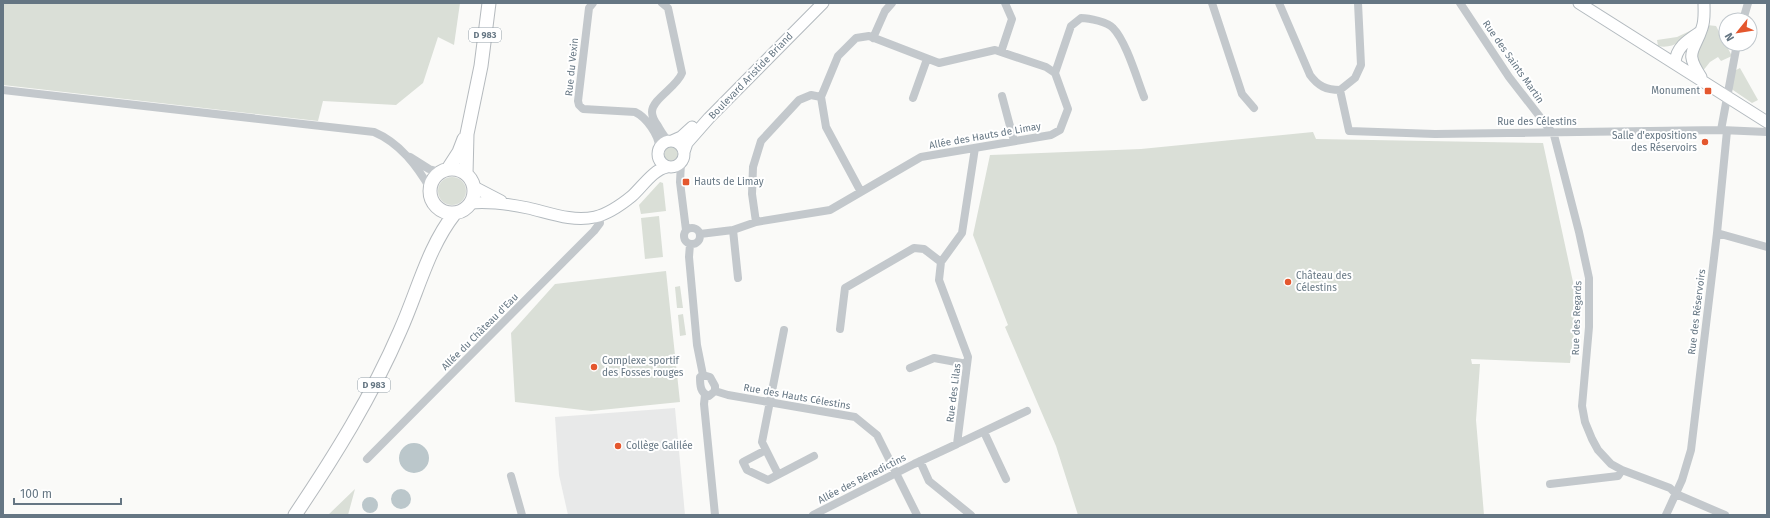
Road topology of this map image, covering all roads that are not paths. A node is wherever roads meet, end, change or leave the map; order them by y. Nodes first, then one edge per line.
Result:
1 (489, 3) edge
2 (593, 3) edge
3 (662, 3) edge
4 (817, 3) edge
5 (824, 3) edge
6 (892, 3) edge
7 (1005, 3) edge
8 (1212, 3) edge
9 (1279, 3) edge
10 (1358, 3) edge
11 (1460, 3) edge
12 (1579, 3) edge
13 (1585, 3) edge
14 (1704, 3) edge
15 (873, 38) junction
16 (1639, 40) junction
17 (1687, 48) junction
18 (1657, 51) junction
19 (1001, 52) junction
20 (1735, 52) edge
21 (927, 59) junction
22 (1675, 63) junction
23 (1055, 73) junction
24 (1703, 81) junction
25 (3, 90) edge
26 (1340, 90) junction
27 (1002, 96) dead end
28 (1727, 96) junction
29 (821, 97) junction
30 (913, 98) dead end
31 (1144, 98) dead end
32 (1254, 108) dead end
33 (1767, 122) edge
34 (1724, 131) junction
35 (1551, 132) junction
36 (1767, 132) edge
37 (467, 134) junction
38 (671, 141) junction
39 (1014, 141) junction
40 (975, 148) junction
41 (659, 152) junction
42 (405, 154) junction
43 (676, 163) junction
44 (444, 171) junction
45 (466, 174) junction
46 (474, 187) junction
47 (431, 190) junction
48 (861, 192) junction
49 (470, 203) junction
50 (505, 204) junction
51 (618, 206) junction
52 (438, 208) junction
53 (455, 213) junction
54 (599, 216) junction
55 (756, 222) junction
56 (686, 230) junction
57 (734, 230) junction
58 (1717, 233) junction
59 (700, 234) junction
60 (690, 244) junction
61 (435, 245) junction
62 (1767, 247) edge
63 (941, 262) junction
64 (738, 278) dead end
65 (840, 329) dead end
66 (784, 330) dead end
67 (967, 364) junction
68 (910, 368) dead end
69 (703, 375) junction
70 (715, 391) junction
71 (705, 395) junction
72 (770, 402) junction
73 (1027, 411) dead end
74 (984, 432) junction
75 (957, 444) junction
76 (766, 450) junction
77 (814, 456) dead end
78 (367, 459) dead end
79 (920, 461) junction
80 (1622, 470) junction
81 (778, 474) junction
82 (897, 474) junction
83 (512, 476) dead end
84 (1006, 479) dead end
85 (1550, 484) dead end
86 (1676, 494) junction
87 (295, 515) edge
88 (522, 515) edge
89 (715, 515) edge
90 (813, 515) edge
91 (917, 515) edge
92 (971, 515) edge
93 (1666, 515) edge
94 (1725, 515) edge

1 - 37 main road, D 983
2 - 41 street, Rue du Vexin
3 - 38 street
4 - 38 main road, Boulevard Aristide Briand
5 - 43 main road, Boulevard Aristide Briand
6 - 15 street
7 - 19 street
8 - 32 street
9 - 26 street
10 - 26 street
11 - 35 street, Rue des Saints Martin
12 - 16 main road
13 - 16 main road
14 - 17 main road
15 - 21 street
15 - 29 street
16 - 18 main road
17 - 18 main road
17 - 22 main road
17 - 24 main road
18 - 22 main road
19 - 21 street
19 - 23 street
20 - 28 street, Rue des Réservoirs
21 - 30 street
22 - 24 main road
23 - 31 street
23 - 39 street, Allée des Hauts de Limay
24 - 28 main road
25 - 42 street
26 - 35 street, Rue des Célestins
27 - 39 street
28 - 33 main road
28 - 34 street, Rue des Réservoirs
29 - 48 street
29 - 55 street
34 - 35 street, Rue des Célestins
34 - 36 street, Rue des Célestins
34 - 58 street, Rue des Réservoirs
35 - 80 street, Rue des Regards
37 - 44 main road, D 983
37 - 45 main road, D 983
38 - 41 main road, Boulevard Aristide Briand
38 - 43 main road
39 - 40 street, Allée des Hauts de Limay
40 - 48 street, Allée des Hauts de Limay
40 - 63 street
41 - 43 main road
41 - 51 main road, Boulevard Aristide Briand
42 - 44 street
42 - 47 street
43 - 51 main road, Boulevard Aristide Briand
43 - 56 street
44 - 45 main road
44 - 47 main road
45 - 46 main road
46 - 49 main road
46 - 50 main road, Boulevard Aristide Briand
47 - 52 main road
48 - 55 street, Allée des Hauts de Limay
49 - 50 main road, Boulevard Aristide Briand
49 - 53 main road
50 - 54 main road, Boulevard Aristide Briand
51 - 54 main road, Boulevard Aristide Briand
52 - 53 main road
52 - 61 main road, D 983
53 - 61 main road, D 983
54 - 78 street, Allée du Château d'Eau
55 - 57 street, Allée des Hauts de Limay
56 - 59 street
56 - 60 street
57 - 59 street, Allée des Hauts de Limay
57 - 64 street
58 - 62 street
58 - 86 street, Rue des Réservoirs
59 - 60 street
60 - 69 street
61 - 87 main road, D 983
63 - 65 street
63 - 67 street, Rue des Lilas
66 - 72 street
67 - 68 street
67 - 75 street, Rue des Lilas
69 - 70 street
69 - 71 street
70 - 71 street
70 - 72 street, Rue des Hauts Célestins
71 - 89 street
72 - 76 street
72 - 82 street, Rue des Hauts Célestins
73 - 74 street
74 - 75 street
74 - 84 street
75 - 79 street
76 - 81 street
76 - 81 street
77 - 81 street
79 - 82 street, Allée des Bénedictins
79 - 92 street
80 - 85 street
80 - 86 street, Rue des Regards
82 - 90 street, Allée des Bénedictins
82 - 91 street, Rue des Hauts Célestins
83 - 88 street
86 - 93 street, Rue des Réservoirs
86 - 94 street, Rue des Regards

